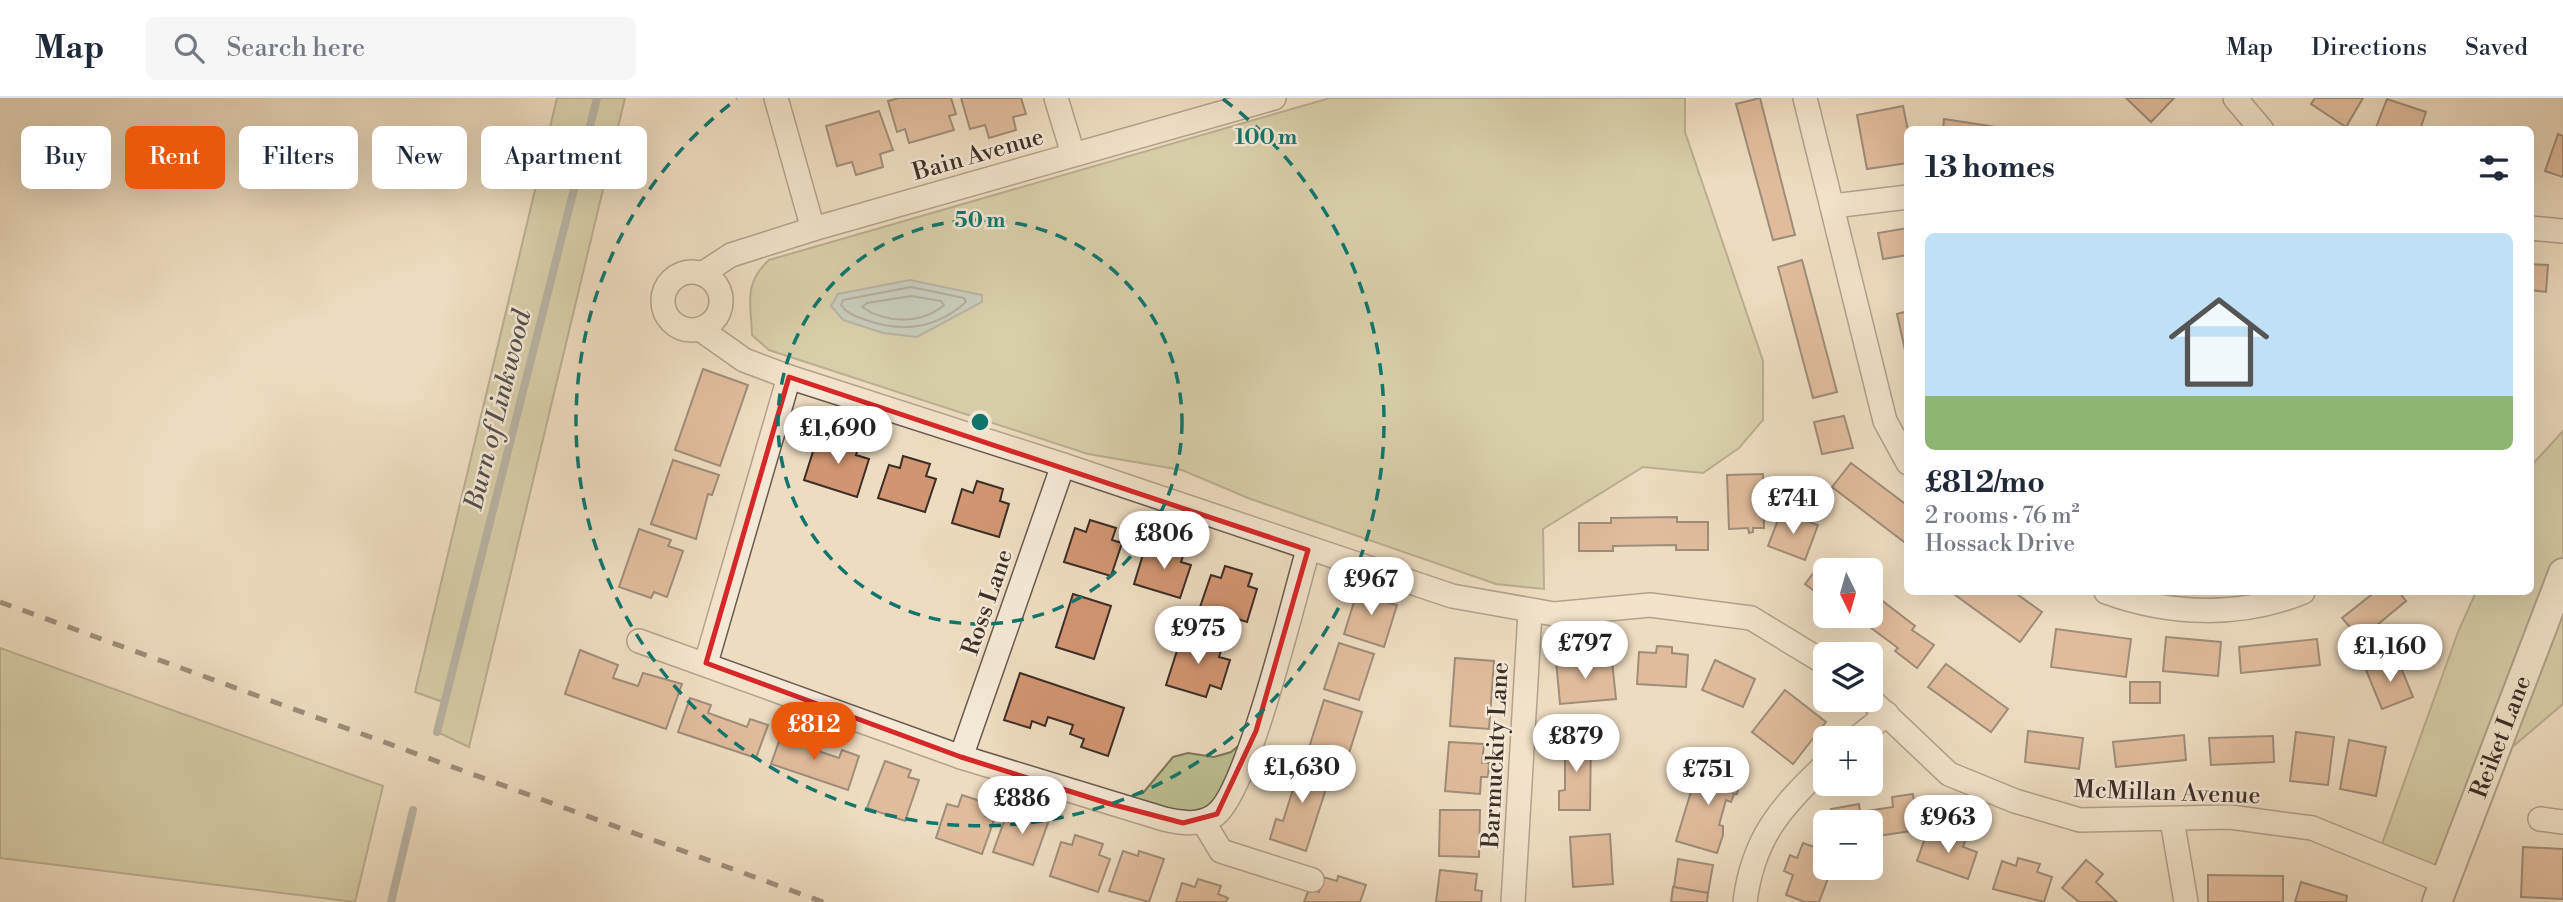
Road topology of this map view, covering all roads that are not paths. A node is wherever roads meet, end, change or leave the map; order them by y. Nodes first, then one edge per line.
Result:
1 (776, 98) edge
2 (1056, 98) edge
3 (1274, 98) edge
4 (1805, 98) edge
5 (2235, 98) edge
6 (2259, 126) edge
7 (1073, 154) junction
8 (1904, 197) edge
9 (1833, 206) junction
10 (2534, 228) edge
11 (813, 229) junction
12 (2563, 231) edge
13 (702, 274) junction
14 (700, 329) junction
15 (789, 377) junction
16 (1904, 457) edge
17 (1063, 465) junction
18 (1308, 550) junction
19 (2563, 573) edge
20 (2114, 595) edge
21 (2296, 595) edge
22 (1530, 612) junction
23 (639, 641) dead end
24 (1813, 656) edge
25 (706, 663) junction
26 (1883, 711) edge
27 (961, 757) junction
28 (1813, 776) edge
29 (2540, 819) dead end
30 (2172, 820) junction
31 (1203, 821) junction
32 (2563, 822) edge
33 (1312, 880) dead end
34 (2441, 892) edge
35 (1513, 902) edge
36 (1745, 902) edge
37 (2186, 902) edge

1 - 11 street
2 - 7 street
3 - 7 street, Bain Avenue
4 - 9 street
5 - 6 street
7 - 11 street, Bain Avenue
8 - 9 street
9 - 16 street
10 - 12 street
11 - 13 street, Bain Avenue
13 - 14 street
13 - 14 street
14 - 15 street
15 - 17 street
15 - 25 street
17 - 18 street
17 - 27 street, Ross Lane
18 - 22 street
18 - 31 street
19 - 34 street, Reiket Lane
20 - 21 street
22 - 24 street
22 - 35 street, Barmuckity Lane
23 - 25 street
25 - 27 street
26 - 30 street, McMillan Avenue
27 - 31 street
28 - 36 street
29 - 32 street
30 - 34 street, McMillan Avenue
30 - 37 street
31 - 33 street

